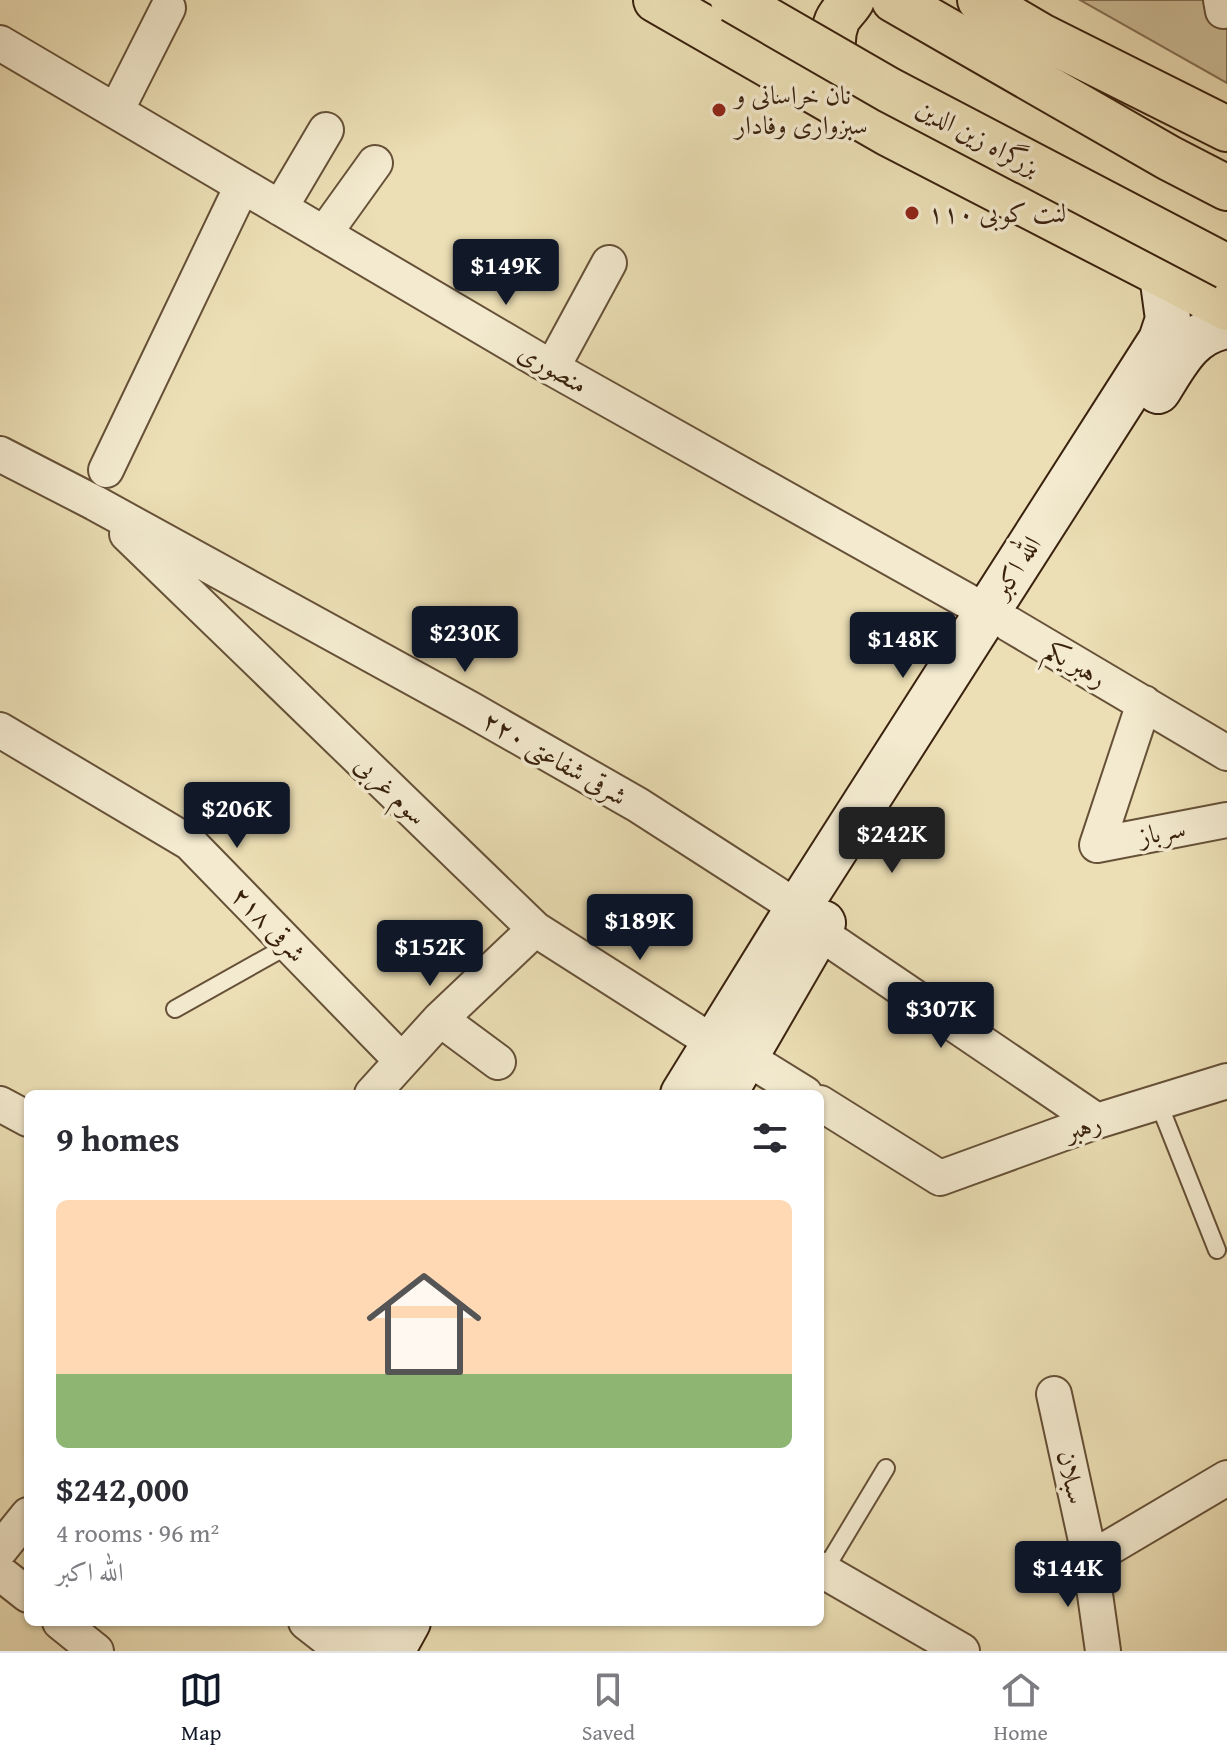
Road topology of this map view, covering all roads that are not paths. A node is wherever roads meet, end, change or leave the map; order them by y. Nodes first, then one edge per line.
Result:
1 (656, 0) edge
2 (733, 0) edge
3 (852, 0) edge
4 (894, 0) edge
5 (980, 0) edge
6 (168, 8) dead end
7 (0, 43) edge
8 (116, 111) junction
9 (1227, 129) edge
10 (326, 130) dead end
11 (889, 134) junction
12 (375, 163) dead end
13 (242, 186) junction
14 (1227, 188) edge
15 (280, 208) junction
16 (324, 234) junction
17 (609, 263) dead end
18 (1227, 267) edge
19 (1162, 275) junction
20 (1227, 308) edge
21 (1227, 326) edge
22 (552, 368) junction
23 (0, 454) edge
24 (106, 470) dead end
25 (95, 503) junction
26 (998, 618) junction
27 (1144, 703) junction
28 (0, 730) edge
29 (1227, 753) edge
30 (1227, 820) edge
31 (808, 920) junction
32 (535, 929) junction
33 (289, 945) junction
34 (175, 1009) dead end
35 (440, 1019) junction
36 (402, 1061) junction
37 (498, 1062) dead end
38 (728, 1065) edge
39 (1227, 1081) edge
40 (376, 1090) edge
41 (689, 1090) edge
42 (794, 1090) edge
43 (0, 1104) edge
44 (1159, 1104) junction
45 (824, 1106) edge
46 (24, 1117) edge
47 (1097, 1121) junction
48 (1217, 1250) dead end
49 (1054, 1394) dead end
50 (886, 1468) dead end
51 (1227, 1478) edge
52 (24, 1520) edge
53 (0, 1550) edge
54 (1090, 1559) junction
55 (824, 1567) edge
56 (824, 1571) edge
57 (0, 1573) edge
58 (24, 1592) edge
59 (65, 1626) edge
60 (311, 1626) edge
61 (364, 1626) edge
62 (406, 1626) edge
63 (96, 1651) edge
64 (343, 1651) edge
65 (349, 1651) edge
66 (392, 1651) edge
67 (962, 1651) edge
68 (1103, 1651) edge

1 - 11 main road
2 - 18 main road, بزرگراه زین الدین, bridge
3 - 11 main road
4 - 14 main road
5 - 9 main road
6 - 8 street
7 - 8 street, منصوری
8 - 13 street, منصوری
10 - 15 street
11 - 19 main road
12 - 16 street
13 - 15 street, منصوری
13 - 24 street
15 - 16 street, منصوری
16 - 22 street, منصوری
17 - 22 street
19 - 20 main road
19 - 26 main road, الله اکبر
21 - 26 main road
22 - 26 street, منصوری
23 - 25 street, ۲۲۰ شرقی شفاعتی
25 - 31 street, ۲۲۰ شرقی شفاعتی
25 - 32 street, سوم غربی
26 - 27 street, رهبر یکم
26 - 31 main road, الله اکبر
27 - 29 street, رهبر یکم
27 - 30 street, سرباز
28 - 33 street, ۲۱۸ شرقی
31 - 38 main road, الله اکبر
31 - 47 street, ۲۲۰ شرقی شفاعتی
32 - 35 street
32 - 38 street, سوم غربی
33 - 34 lane
33 - 36 street, ۲۱۸ شرقی
35 - 36 street
35 - 37 street
36 - 40 street
38 - 41 main road, الله اکبر
38 - 42 street, سوم غربی
39 - 44 street, رهبر
43 - 46 street
44 - 47 street, رهبر
44 - 48 lane
45 - 47 street, رهبر
49 - 54 street, سبلان
50 - 55 lane
51 - 54 street
52 - 53 street
54 - 68 street
56 - 67 street
57 - 58 street
59 - 63 street
60 - 64 street
61 - 65 main road
62 - 66 main road

